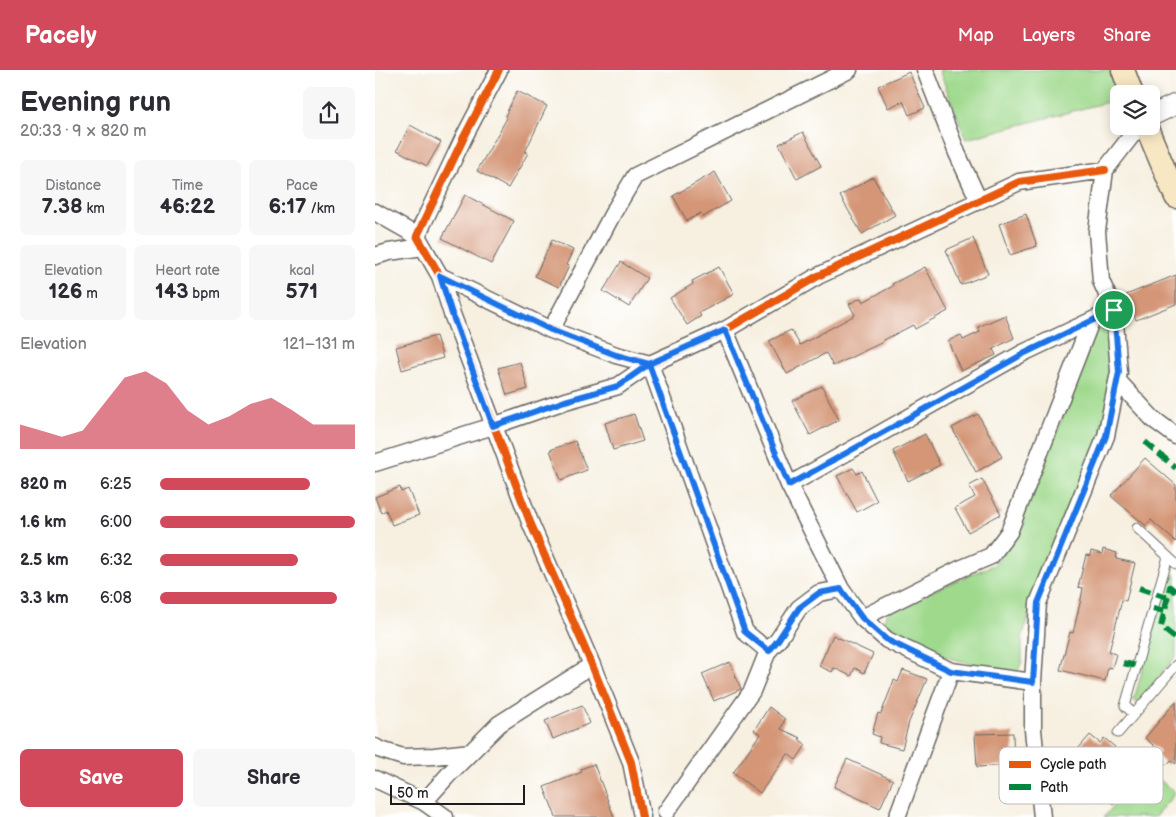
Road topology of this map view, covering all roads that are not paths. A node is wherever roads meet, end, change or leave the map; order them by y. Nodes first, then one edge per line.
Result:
1 (499, 70) edge
2 (849, 70) edge
3 (925, 70) edge
4 (1123, 70) edge
5 (1129, 85) edge
6 (1176, 104) edge
7 (1160, 112) edge
8 (1132, 135) edge
9 (1150, 135) edge
10 (1105, 170) junction
11 (1176, 197) edge
12 (979, 200) junction
13 (375, 212) edge
14 (420, 242) junction
15 (375, 256) edge
16 (440, 276) junction
17 (1114, 310) junction
18 (1091, 321) junction
19 (551, 330) junction
20 (725, 330) junction
21 (649, 364) junction
22 (1118, 380) junction
23 (493, 426) junction
24 (1176, 436) edge
25 (375, 463) edge
26 (789, 485) junction
27 (1137, 528) dead end
28 (1168, 556) junction
29 (1176, 564) edge
30 (841, 589) junction
31 (862, 618) junction
32 (769, 651) junction
33 (592, 665) junction
34 (1176, 665) edge
35 (951, 671) junction
36 (1033, 682) junction
37 (1135, 714) junction
38 (1118, 733) dead end
39 (375, 747) edge
40 (1035, 747) edge
41 (471, 752) junction
42 (375, 779) edge
43 (424, 802) junction
44 (1041, 804) edge
45 (671, 814) edge
46 (642, 815) edge
47 (445, 817) edge
48 (897, 817) edge
49 (1042, 817) edge

1 - 14 street
2 - 19 street
3 - 12 street
4 - 5 main road
6 - 7 street
8 - 10 street
9 - 11 main road
10 - 12 street
10 - 17 street
12 - 20 street
13 - 14 street
14 - 15 street
14 - 16 street
16 - 19 street
16 - 23 street
17 - 18 street
17 - 22 street
18 - 26 street
18 - 31 street
19 - 21 street
20 - 21 street
20 - 26 street
21 - 23 street
21 - 32 street
22 - 24 street
22 - 36 street
23 - 25 street
23 - 33 street
26 - 30 street
27 - 28 lane
28 - 29 lane
28 - 37 lane
30 - 31 street
30 - 32 street
31 - 35 street
32 - 45 street
33 - 41 street
33 - 46 street
34 - 37 lane
35 - 36 street
35 - 48 street
36 - 40 street
37 - 38 lane
39 - 41 street
41 - 43 street
42 - 43 street
43 - 47 street
44 - 49 street
45 - 46 street

